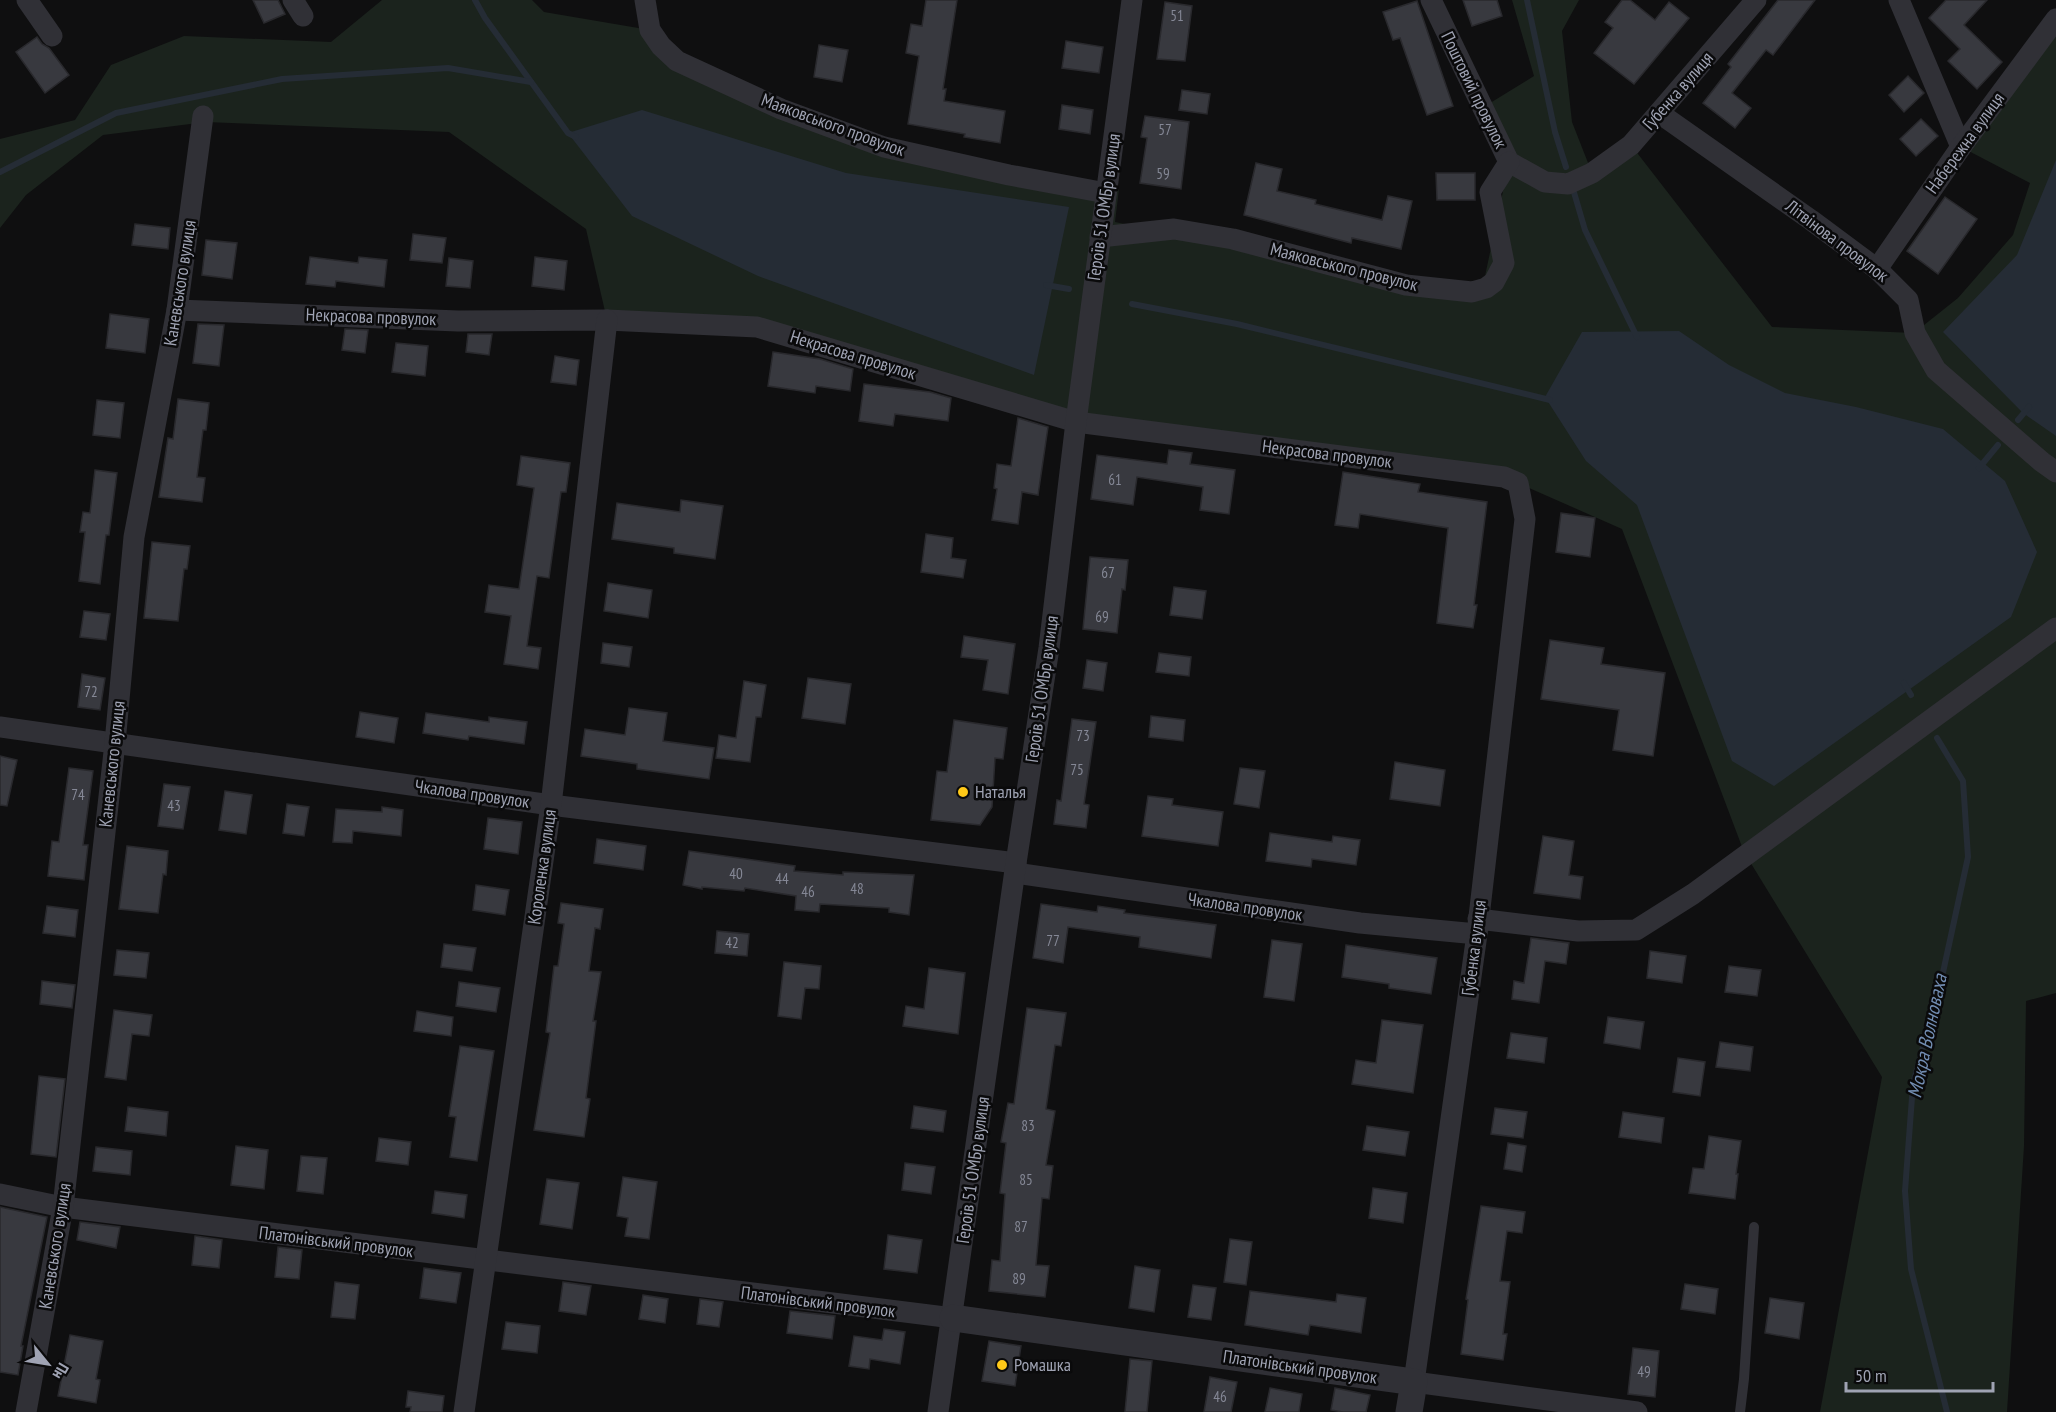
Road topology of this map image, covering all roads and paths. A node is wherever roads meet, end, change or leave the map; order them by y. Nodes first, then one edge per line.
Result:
1 (27, 0) edge
2 (645, 0) edge
3 (1132, 0) edge
4 (1431, 0) edge
5 (1756, 0) edge
6 (1899, 0) edge
7 (2056, 19) edge
8 (52, 36) dead end
9 (1659, 113) junction
10 (203, 116) dead end
11 (1961, 147) junction
12 (1509, 162) junction
13 (1592, 173) joint
14 (1106, 193) junction
15 (1100, 237) junction
16 (1877, 269) junction
17 (177, 310) junction
18 (607, 320) junction
19 (1076, 422) junction
20 (2056, 472) edge
21 (1518, 483) joint
22 (2056, 628) edge
23 (0, 727) edge
24 (116, 743) junction
25 (551, 805) junction
26 (1016, 868) junction
27 (1478, 926) junction
28 (0, 1194) edge
29 (63, 1207) junction
30 (1754, 1227) dead end
31 (485, 1261) junction
32 (953, 1318) junction
33 (1414, 1382) junction
34 (26, 1412) edge
35 (464, 1412) edge
36 (938, 1412) edge
37 (1409, 1412) edge
38 (1637, 1412) edge
39 (1740, 1412) edge

1 - 8 street
2 - 14 street, Маяковського провулок
3 - 14 street, Героїв 51 ОМБр вулиця
4 - 12 street, Поштовий провулок
5 - 9 street, Губенка вулиця
6 - 11 street
7 - 11 street, Набережна вулиця
9 - 13 street, Губенка вулиця
9 - 16 street, Літвінова провулок
10 - 17 street, Каневського вулиця
11 - 16 street, Набережна вулиця
12 - 13 street, Поштовий провулок
12 - 15 street, Маяковського провулок
14 - 15 street, Героїв 51 ОМБр вулиця
15 - 19 street, Героїв 51 ОМБр вулиця
16 - 20 street, Літвінова провулок
17 - 18 street, Некрасова провулок
17 - 24 street, Каневського вулиця
18 - 19 street, Некрасова провулок
18 - 25 street, Короленка вулиця
19 - 21 street, Некрасова провулок
19 - 26 street, Героїв 51 ОМБр вулиця
21 - 27 street, Губенка вулиця
22 - 27 street, Чкалова провулок
23 - 24 street, Чкалова провулок
24 - 25 street, Чкалова провулок
24 - 29 street, Каневського вулиця
25 - 26 street, Чкалова провулок
25 - 31 street, Короленка вулиця
26 - 27 street, Чкалова провулок
26 - 32 street, Героїв 51 ОМБр вулиця
27 - 33 street, Губенка вулиця
28 - 29 street, Платонівський провулок
29 - 31 street, Платонівський провулок
29 - 34 street, Каневського вулиця
30 - 39 lane
31 - 32 street, Платонівський провулок
31 - 35 street, Короленка вулиця
32 - 33 street, Платонівський провулок
32 - 36 street, Героїв 51 ОМБр вулиця
33 - 37 street, Губенка вулиця
33 - 38 street, Платонівський провулок

